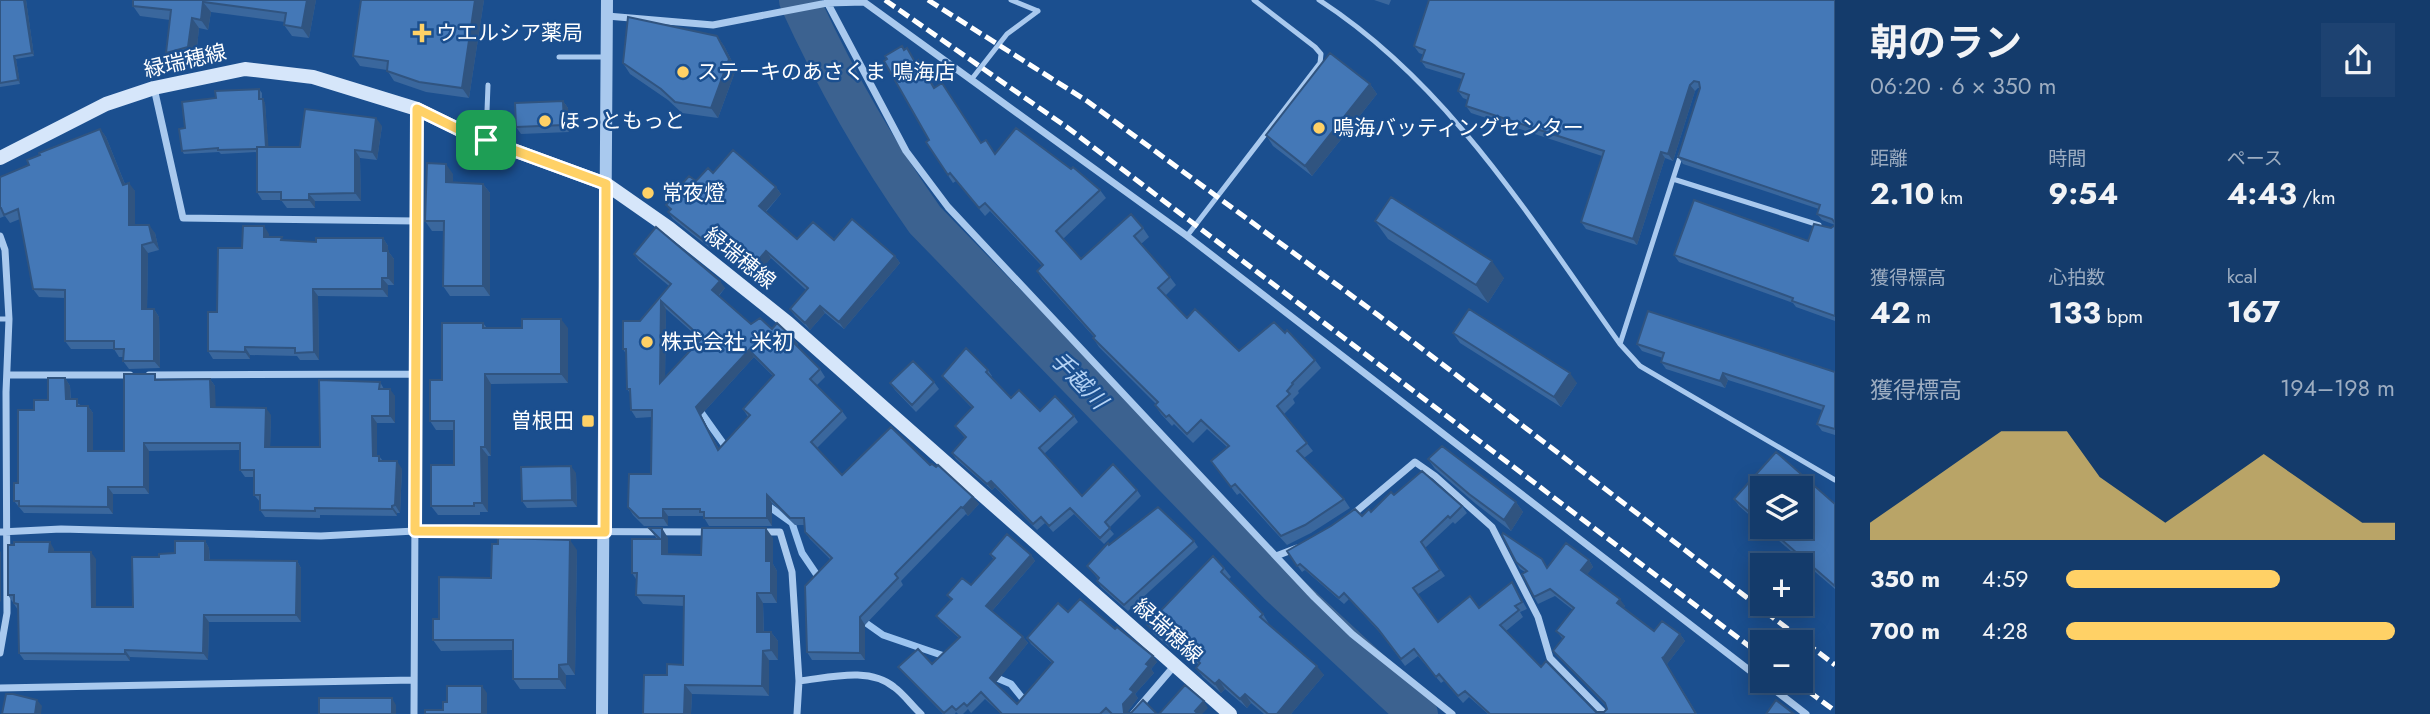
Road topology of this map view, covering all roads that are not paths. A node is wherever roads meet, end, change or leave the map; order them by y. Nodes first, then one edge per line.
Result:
1 (607, 0) edge
2 (1011, 0) edge
3 (1254, 0) edge
4 (1319, 0) edge
5 (865, 1) edge
6 (825, 2) edge
7 (607, 16) junction
8 (559, 57) dead end
9 (607, 57) junction
10 (971, 80) junction
11 (488, 85) dead end
12 (154, 88) junction
13 (417, 109) junction
14 (486, 140) junction
15 (1685, 142) edge
16 (0, 158) edge
17 (1673, 178) junction
18 (606, 184) junction
19 (416, 220) junction
20 (1822, 226) edge
21 (0, 236) edge
22 (1187, 236) junction
23 (4, 319) edge
24 (1620, 344) junction
25 (415, 374) junction
26 (8, 375) junction
27 (1835, 480) edge
28 (1344, 520) edge
29 (415, 531) junction
30 (3, 532) edge
31 (605, 532) junction
32 (714, 532) edge
33 (754, 532) edge
34 (1303, 546) edge
35 (1276, 556) junction
36 (0, 653) edge
37 (1175, 665) junction
38 (1750, 671) edge
39 (414, 680) junction
40 (799, 681) junction
41 (0, 688) edge
42 (1778, 693) edge
43 (1786, 699) junction
44 (1776, 706) edge
45 (414, 714) edge
46 (602, 714) edge
47 (797, 714) edge
48 (921, 714) edge
49 (1133, 714) edge
50 (1230, 714) edge
51 (1452, 714) edge
52 (1605, 714) edge
53 (1806, 714) edge

1 - 7 street
2 - 10 lane
3 - 22 lane
4 - 24 lane
5 - 6 street
5 - 10 street
6 - 7 street
6 - 35 street
7 - 9 street
8 - 9 lane
9 - 18 street
10 - 22 street
11 - 14 lane
12 - 13 main road, 緑瑞穂線
12 - 16 main road, 緑瑞穂線
12 - 19 street
13 - 14 main road, 緑瑞穂線
13 - 19 street
14 - 18 main road, 緑瑞穂線
15 - 17 lane
17 - 20 lane
17 - 24 lane
18 - 31 street
18 - 37 main road, 緑瑞穂線
19 - 25 street
21 - 23 street
22 - 38 street
23 - 26 street
24 - 27 lane
25 - 26 street
25 - 29 street
26 - 30 street
28 - 52 street
29 - 30 street
29 - 31 street
29 - 39 street
30 - 36 street
31 - 32 street
31 - 46 street
33 - 40 street
34 - 35 street
35 - 51 street
37 - 49 street
37 - 50 main road, 緑瑞穂線
39 - 41 street
39 - 45 street
40 - 47 street
40 - 48 street
42 - 43 street
43 - 44 street
43 - 53 street

